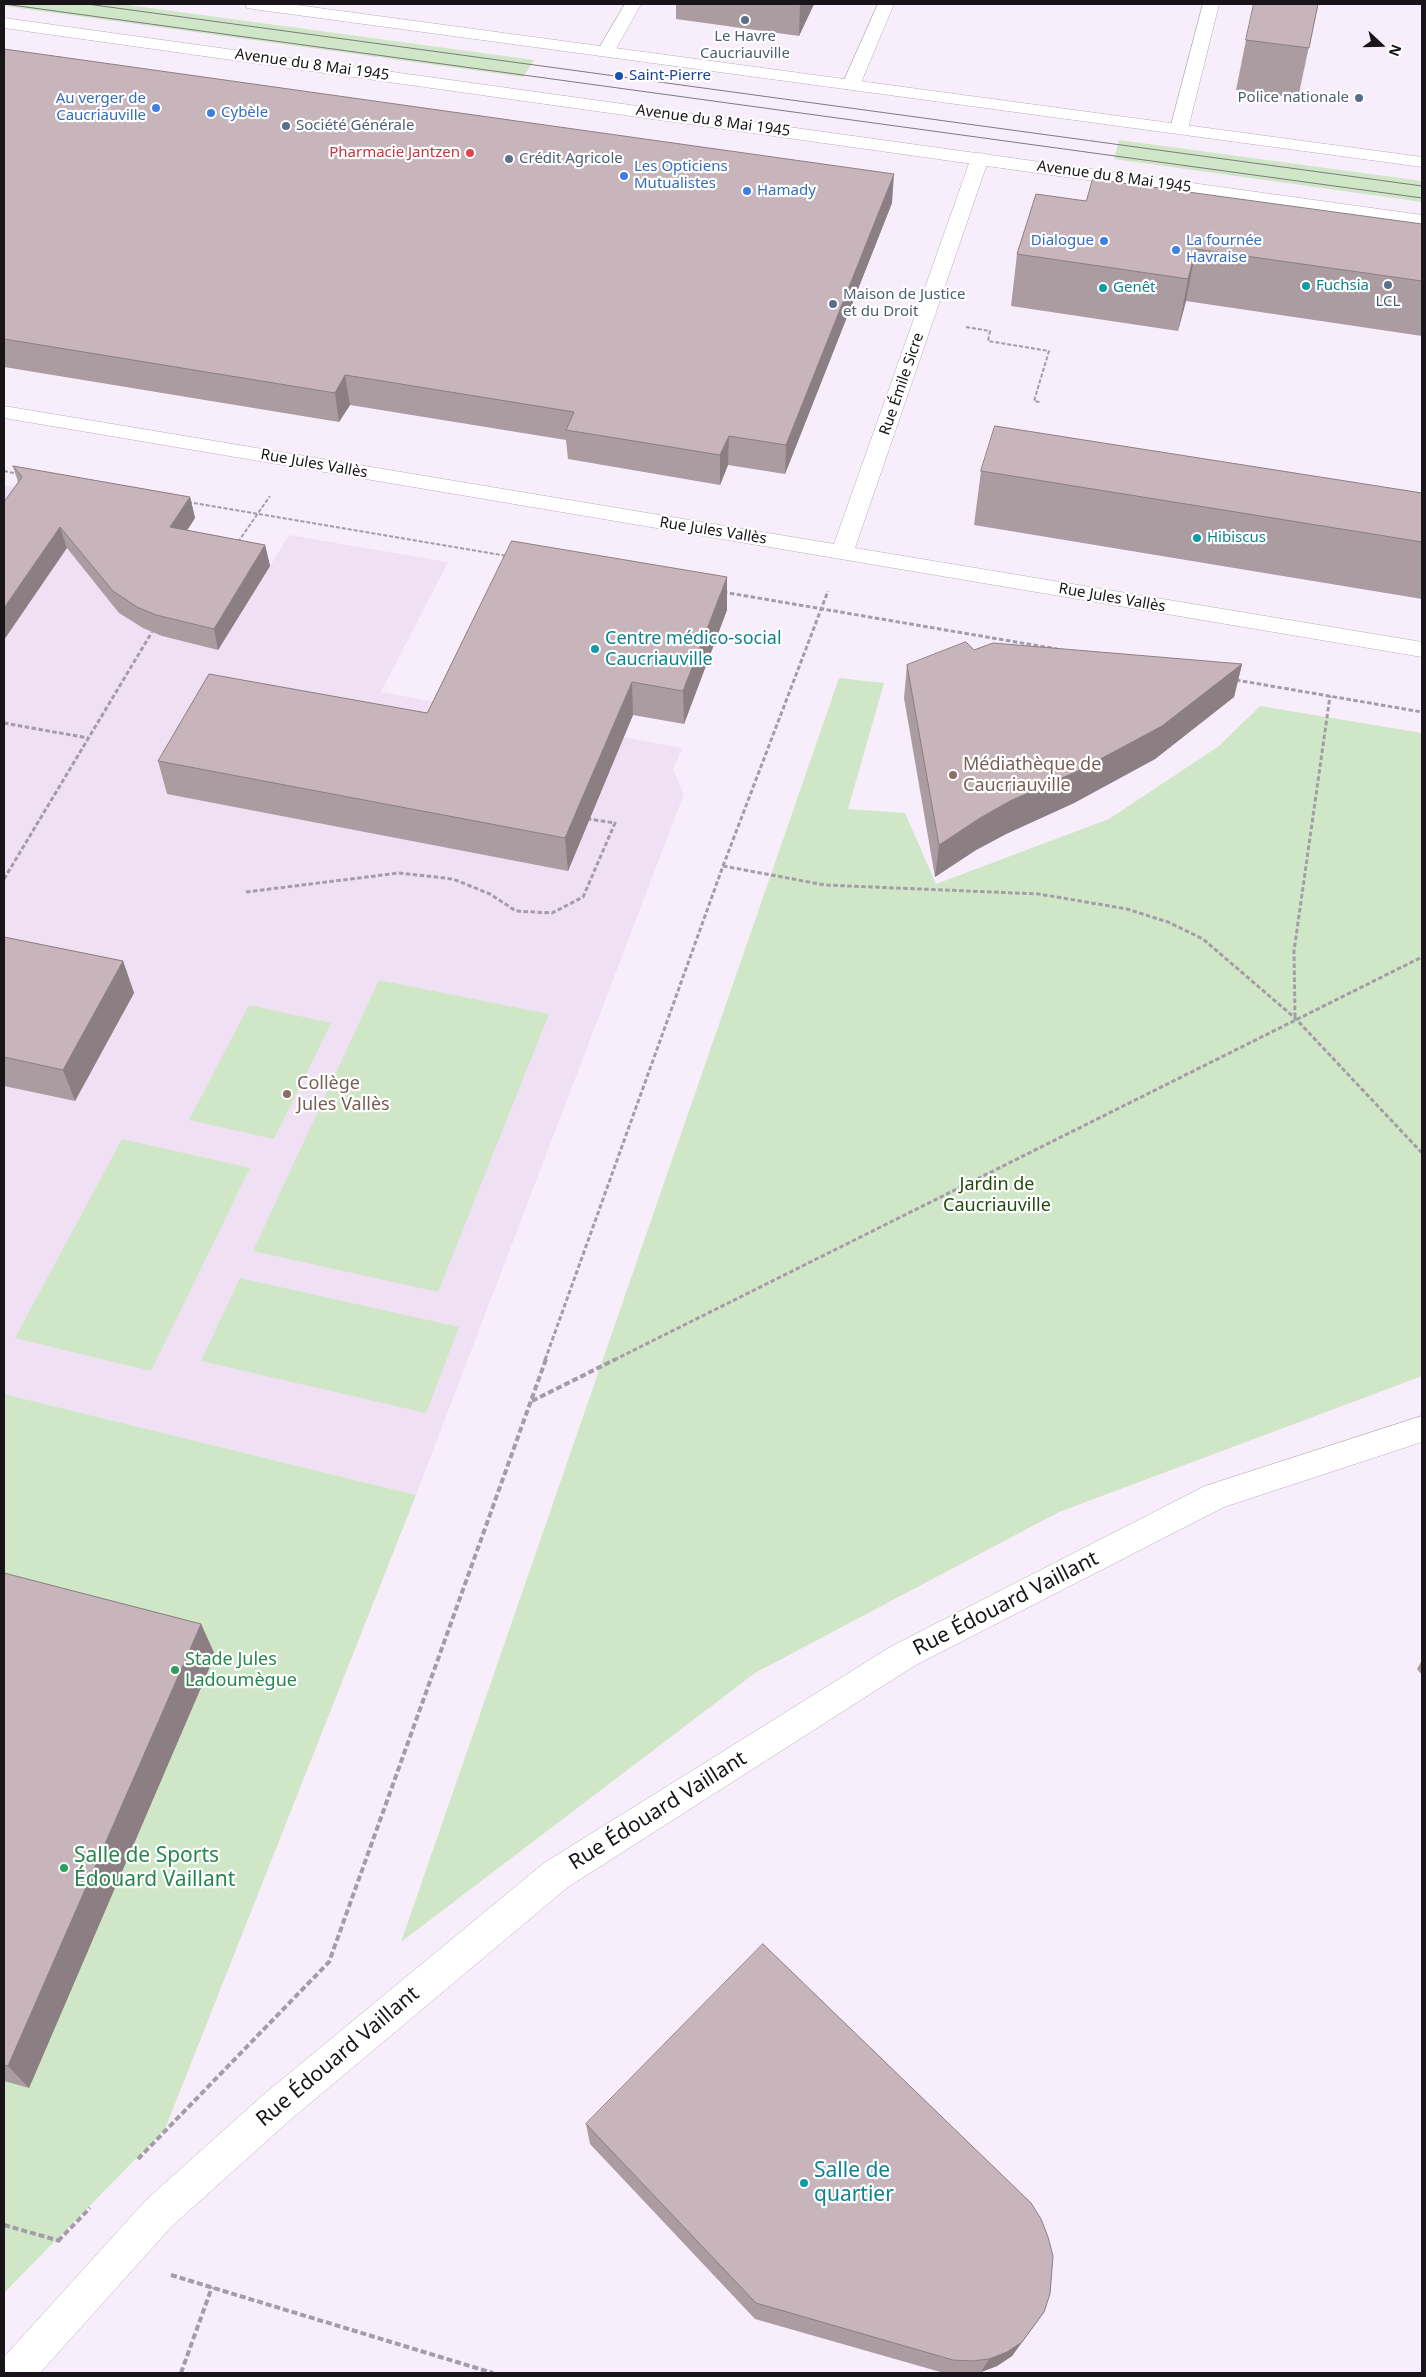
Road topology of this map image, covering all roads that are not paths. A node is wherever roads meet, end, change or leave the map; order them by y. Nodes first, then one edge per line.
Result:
1 (253, 4) edge
2 (633, 4) edge
3 (886, 4) edge
4 (1211, 4) edge
5 (4, 23) edge
6 (607, 50) junction
7 (851, 85) junction
8 (1179, 129) junction
9 (980, 158) junction
10 (1422, 162) edge
11 (1422, 221) edge
12 (4, 412) edge
13 (842, 553) junction
14 (1422, 650) edge
15 (1422, 1429) edge
16 (15, 2373) edge

1 - 6 street
2 - 6 street
3 - 7 street
4 - 8 street
5 - 9 street, Avenue du 8 Mai 1945
6 - 7 street
7 - 8 street
8 - 10 street
9 - 11 street, Avenue du 8 Mai 1945
9 - 13 street, Rue Émile Sicre
12 - 13 street, Rue Jules Vallès
13 - 14 street, Rue Jules Vallès
15 - 16 street, Rue Édouard Vaillant

